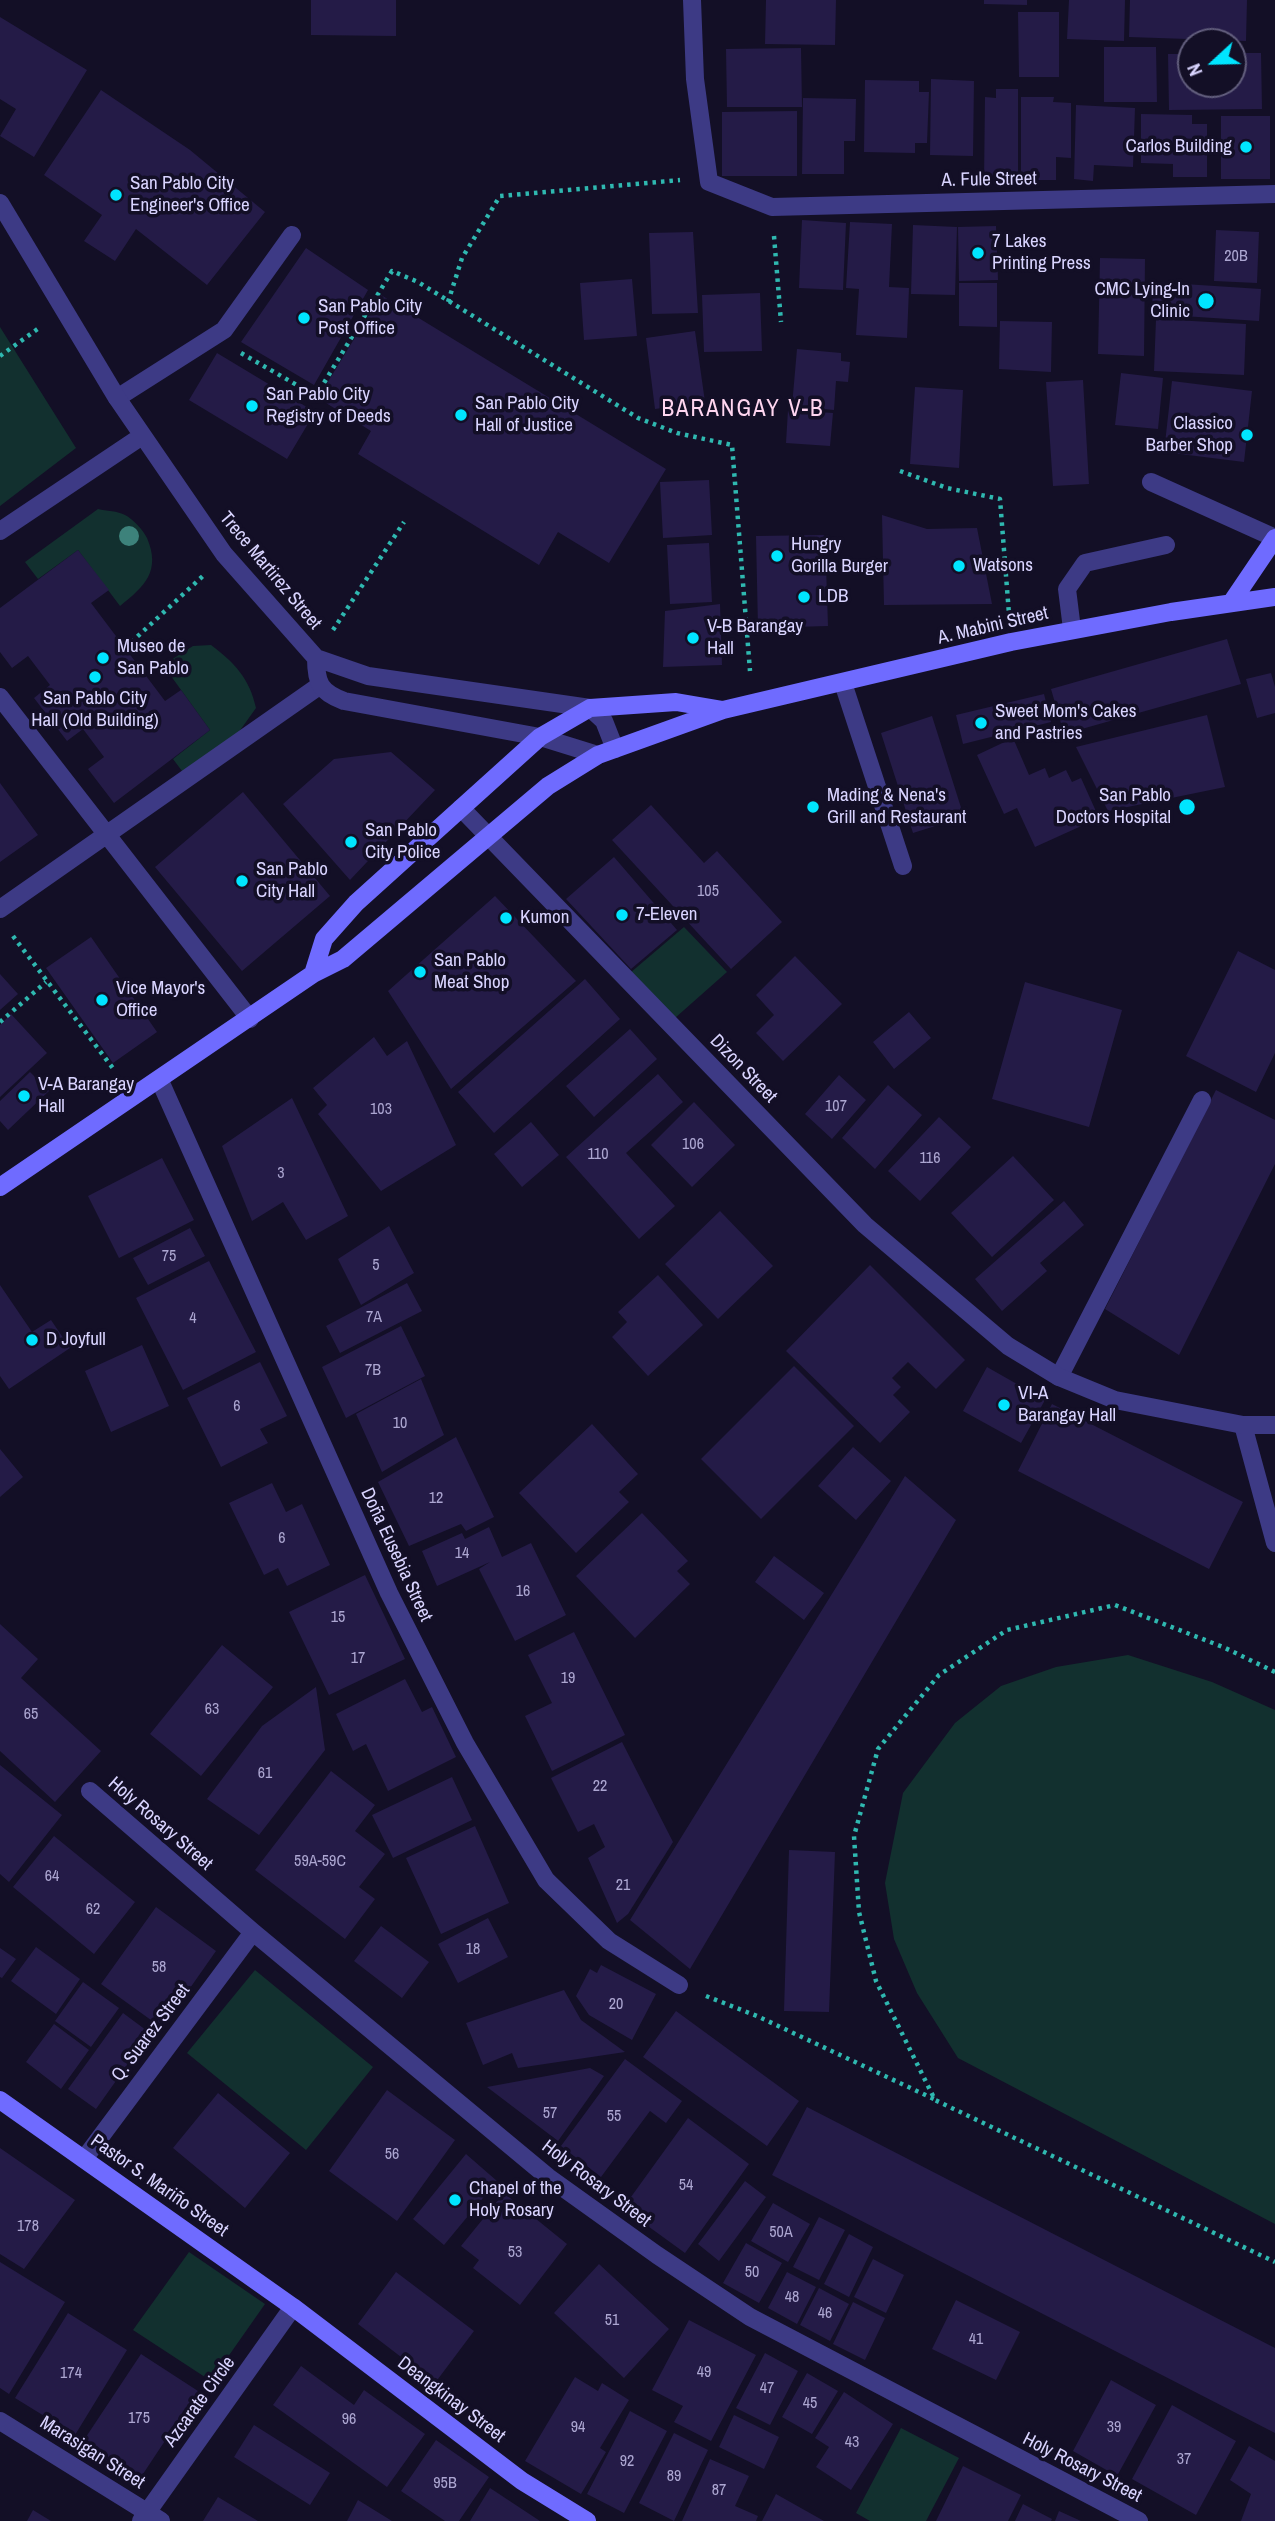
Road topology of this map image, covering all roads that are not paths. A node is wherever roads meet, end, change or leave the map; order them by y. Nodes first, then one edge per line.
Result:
1 (692, 0) edge
2 (1275, 194) edge
3 (0, 203) edge
4 (292, 235) dead end
5 (117, 398) junction
6 (142, 436) junction
7 (1151, 482) dead end
8 (0, 531) edge
9 (1275, 538) edge
10 (1166, 545) dead end
11 (1275, 597) edge
12 (1231, 603) junction
13 (1072, 629) junction
14 (316, 658) junction
15 (843, 683) junction
16 (319, 686) junction
17 (0, 697) edge
18 (590, 708) junction
19 (723, 710) junction
20 (540, 737) junction
21 (607, 752) junction
22 (461, 808) junction
23 (109, 833) junction
24 (488, 834) junction
25 (903, 866) dead end
26 (0, 909) edge
27 (313, 974) junction
28 (250, 1019) junction
29 (160, 1081) junction
30 (1202, 1100) dead end
31 (0, 1187) edge
32 (1059, 1377) junction
33 (1275, 1424) edge
34 (1243, 1425) junction
35 (1275, 1543) edge
36 (90, 1791) dead end
37 (253, 1932) junction
38 (679, 1986) road end
39 (0, 2100) edge
40 (84, 2159) junction
41 (293, 2307) junction
42 (0, 2421) edge
43 (150, 2518) edge
44 (587, 2521) edge
45 (1139, 2521) edge

1 - 2 street, A. Fule Street
3 - 5 street, Trece Martirez Street
4 - 5 street
5 - 6 street, Trece Martirez Street
6 - 8 street
6 - 14 street, Trece Martirez Street
7 - 9 street
9 - 12 street
10 - 13 street
11 - 12 street, A. Mabini Street
12 - 13 street, A. Mabini Street
13 - 15 street, A. Mabini Street
14 - 16 street
14 - 18 street, Trece Martirez Street
15 - 19 street, A. Mabini Street
15 - 25 street
16 - 20 street
16 - 23 street
17 - 23 street
18 - 19 street, A. Mabini Street
18 - 20 street, A. Mabini Street
18 - 21 street
19 - 21 street, A. Mabini Street
20 - 21 street
20 - 22 street, A. Mabini Street
21 - 24 street, A. Mabini Street
22 - 24 street, Dizon Street
22 - 27 street, A. Mabini Street
23 - 26 street
23 - 28 street
24 - 27 street, A. Mabini Street
24 - 32 street, Dizon Street
27 - 28 street, A. Mabini Street
28 - 29 street, A. Mabini Street
29 - 31 street, A. Mabini Street
29 - 38 street, Doña Eusebia Street
30 - 32 street
32 - 34 street, Dizon Street
33 - 34 street, Dizon Street
34 - 35 street
36 - 37 street, Holy Rosary Street
37 - 40 street, Q. Suarez Street
37 - 45 street, Holy Rosary Street
39 - 40 street, Pastor S. Mariño Street
40 - 41 street, Pastor S. Mariño Street
41 - 43 street, Azcarate Circle
41 - 44 street, Deangkinay Street
42 - 43 street, Marasigan Street

